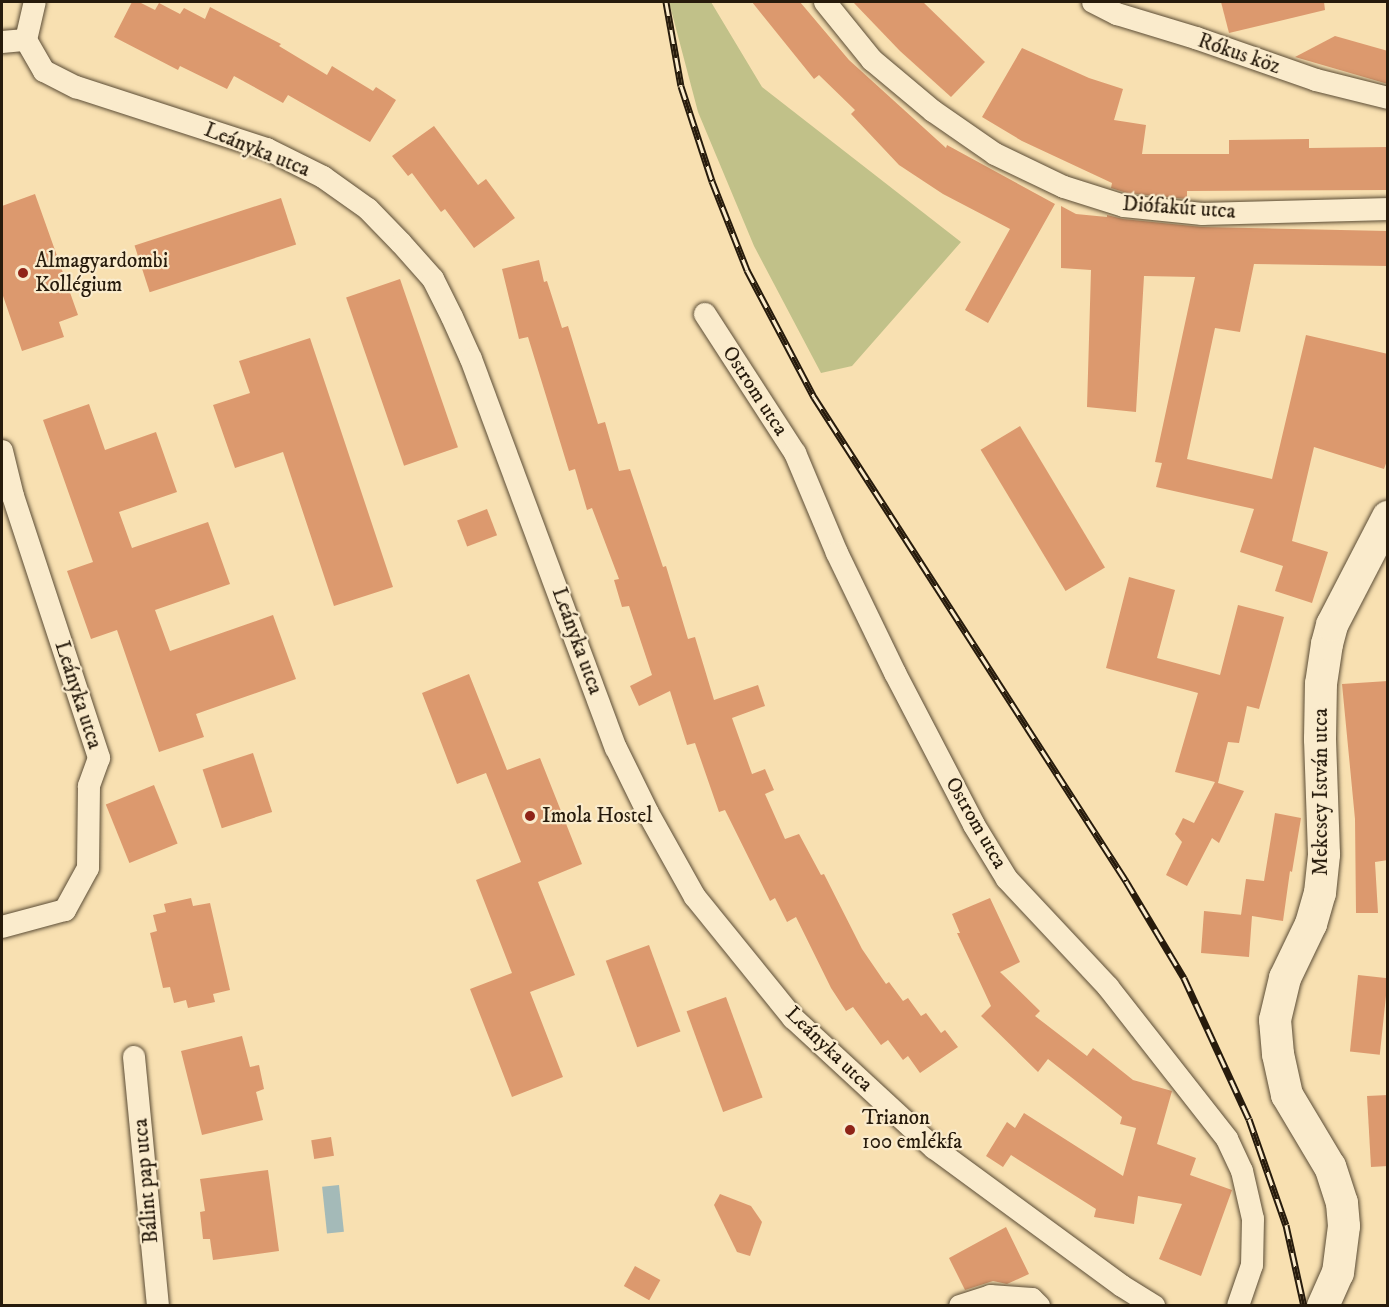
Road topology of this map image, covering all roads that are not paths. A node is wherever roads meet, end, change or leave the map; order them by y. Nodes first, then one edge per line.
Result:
1 (35, 2) edge
2 (825, 2) edge
3 (1093, 2) edge
4 (26, 40) junction
5 (2, 42) edge
6 (1388, 98) edge
7 (1388, 209) edge
8 (705, 314) dead end
9 (2, 451) edge
10 (1388, 517) edge
11 (2, 927) edge
12 (134, 1057) dead end
13 (158, 1305) edge
14 (960, 1305) edge
15 (1039, 1305) edge
16 (1154, 1305) edge
17 (1238, 1305) edge
18 (1323, 1305) edge

1 - 4 street
2 - 7 street, Diófakút utca
3 - 6 street, Rókus köz
4 - 5 street
4 - 16 street, Leányka utca
8 - 17 street, Ostrom utca
9 - 11 street, Leányka utca
10 - 18 street, Mekcsey István utca
12 - 13 street, Bálint pap utca
14 - 15 street

